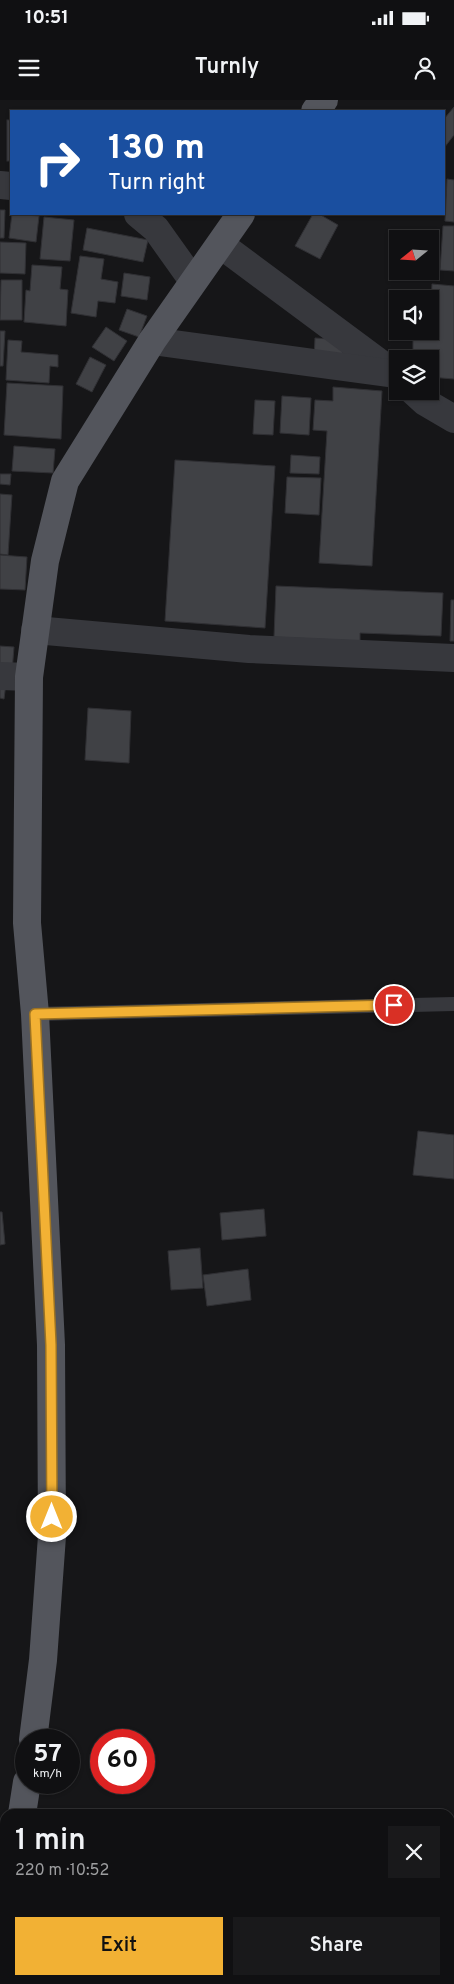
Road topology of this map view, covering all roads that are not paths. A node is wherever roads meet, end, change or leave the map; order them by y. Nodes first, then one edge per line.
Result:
1 (324, 100) edge
2 (316, 110) edge
3 (139, 215) edge
4 (240, 215) edge
5 (221, 244) junction
6 (193, 281) junction
7 (152, 341) junction
8 (389, 371) edge
9 (389, 379) edge
10 (423, 400) edge
11 (454, 419) edge
12 (35, 630) junction
13 (454, 658) edge
14 (0, 676) edge
15 (29, 677) junction
16 (454, 1004) edge
17 (35, 1014) junction
18 (34, 1729) edge
19 (25, 1794) edge
20 (23, 1809) edge

1 - 2 main road
3 - 6 street
4 - 5 main road
5 - 6 main road
5 - 8 street
6 - 7 main road
7 - 9 street
7 - 12 main road
10 - 11 street
12 - 13 street
12 - 15 main road
14 - 15 street
15 - 17 main road
16 - 17 lane
17 - 18 main road
19 - 20 main road

